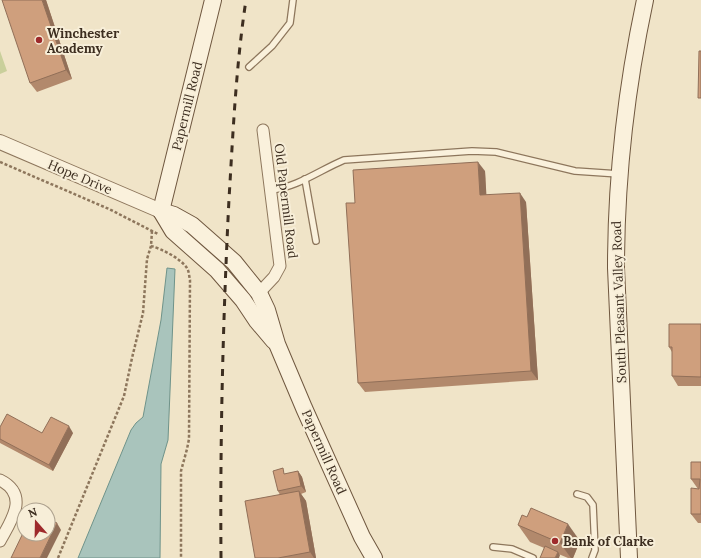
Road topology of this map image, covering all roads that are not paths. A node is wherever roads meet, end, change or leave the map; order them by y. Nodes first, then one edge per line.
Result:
1 (213, 0) edge
2 (293, 0) edge
3 (645, 0) edge
4 (249, 67) dead end
5 (263, 130) dead end
6 (0, 142) edge
7 (619, 174) junction
8 (305, 179) junction
9 (271, 190) junction
10 (161, 211) junction
11 (316, 240) dead end
12 (259, 293) junction
13 (277, 344) junction
14 (0, 480) edge
15 (577, 494) dead end
16 (0, 541) edge
17 (492, 547) dead end
18 (374, 558) edge
19 (532, 558) edge
20 (592, 558) edge
21 (629, 558) edge

1 - 10 main road, Papermill Road
2 - 4 lane
3 - 7 main road, South Pleasant Valley Road
5 - 9 street, Old Papermill Road
6 - 10 street, Hope Drive
7 - 8 lane
7 - 21 main road, South Pleasant Valley Road
8 - 9 lane
8 - 11 lane
9 - 12 street, Old Papermill Road
10 - 12 main road, Papermill Road
10 - 13 main road, Papermill Road
12 - 13 main road, Papermill Road
13 - 18 main road, Papermill Road
14 - 16 street
15 - 20 lane
17 - 19 lane

